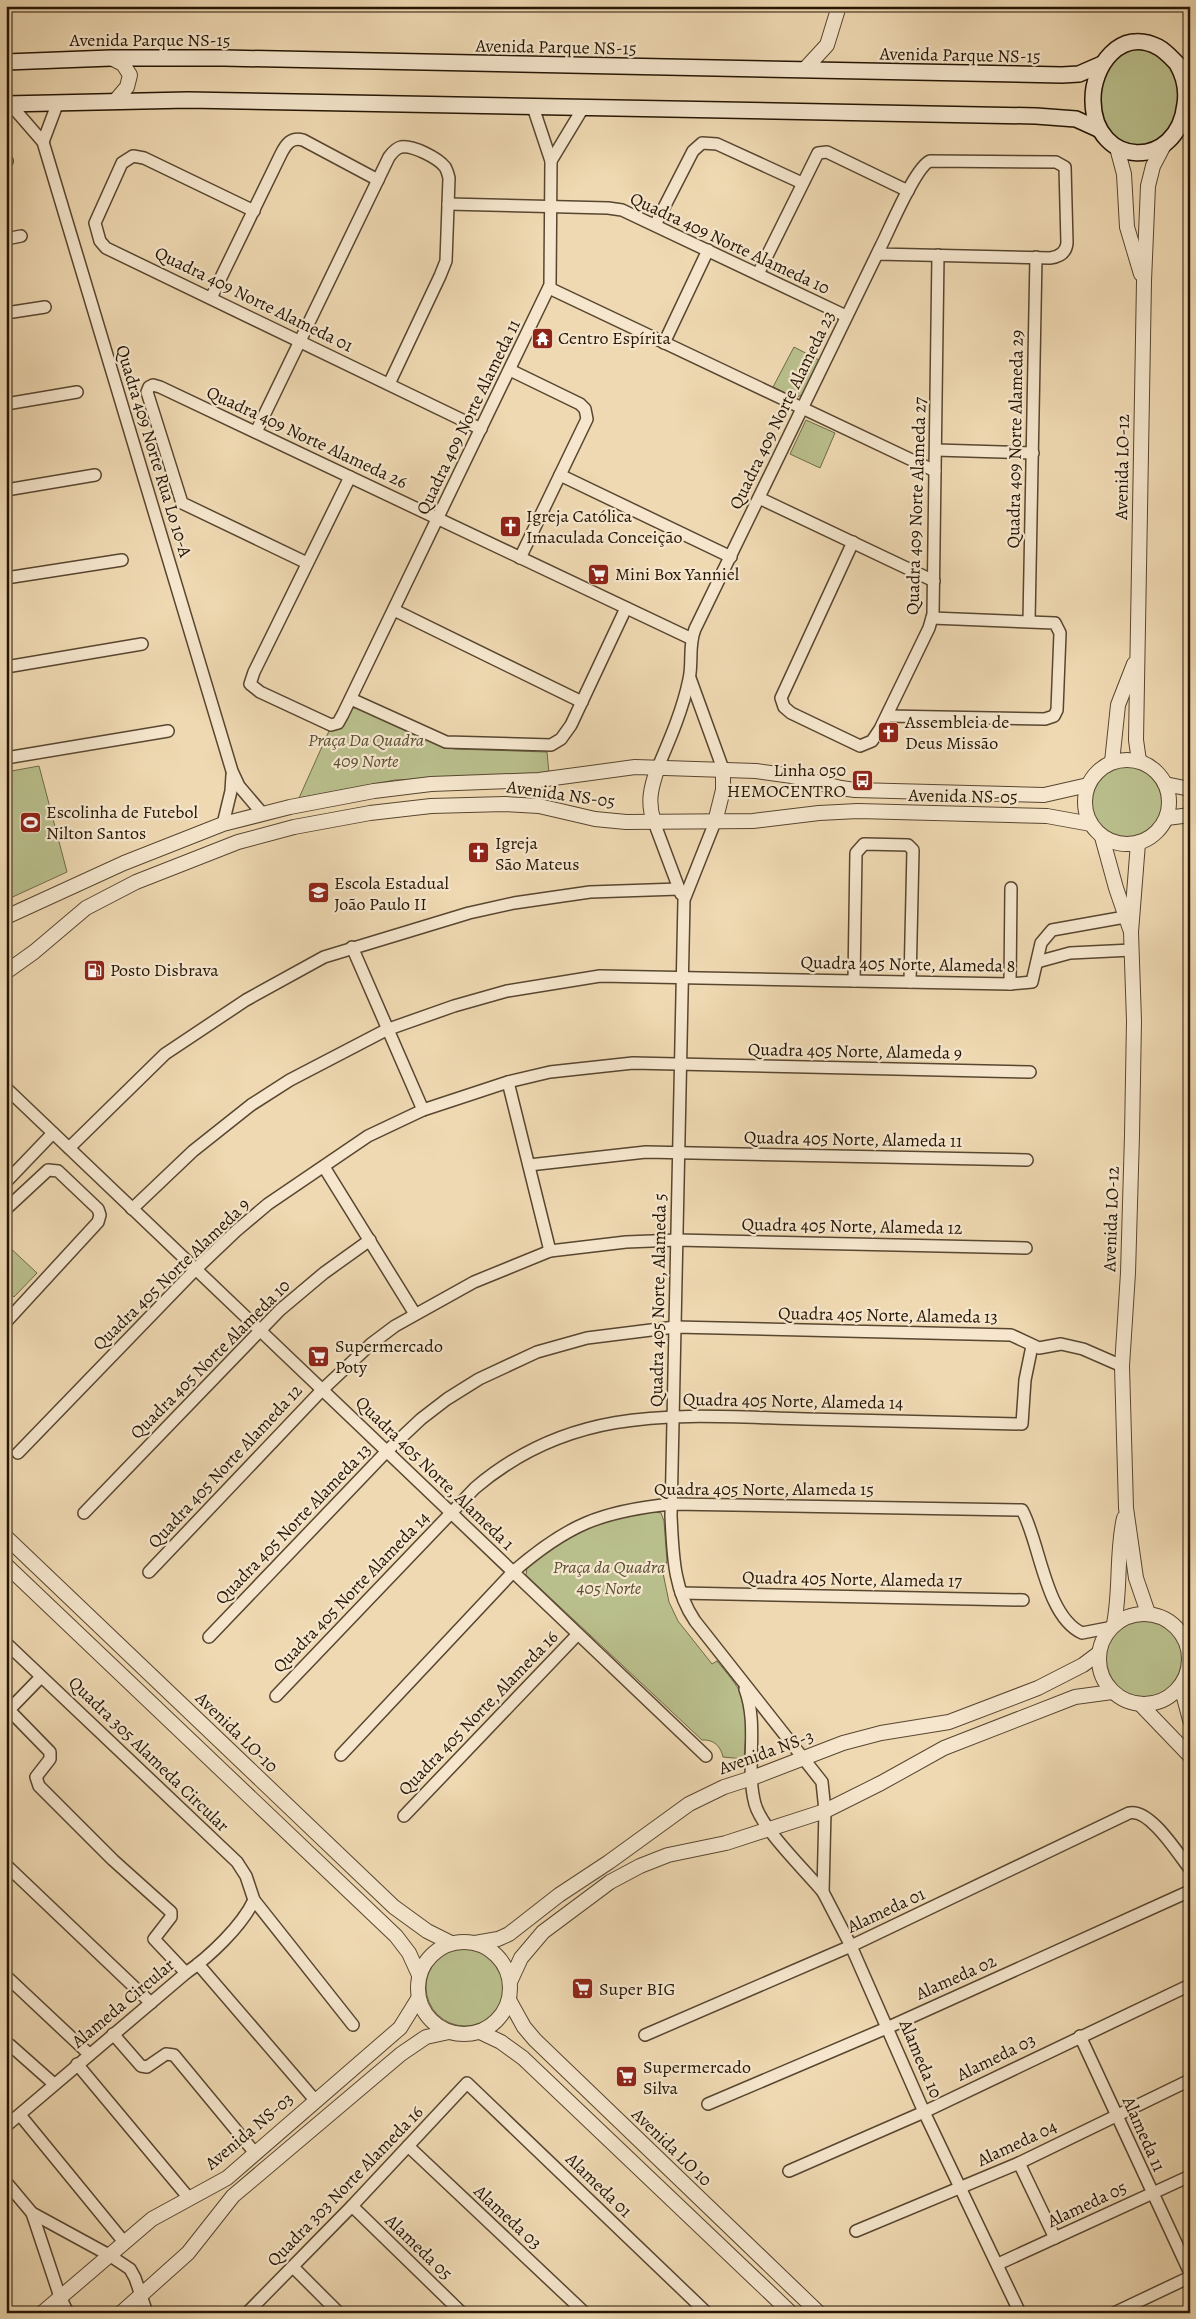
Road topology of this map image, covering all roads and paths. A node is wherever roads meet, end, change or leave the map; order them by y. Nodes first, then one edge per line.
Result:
1 (839, 6) edge
2 (827, 45) junction
3 (111, 58) junction
4 (6, 62) edge
5 (1102, 64) junction
6 (1177, 64) junction
7 (804, 70) junction
8 (843, 71) junction
9 (1190, 74) edge
10 (116, 100) junction
11 (58, 102) junction
12 (8, 104) edge
13 (533, 107) junction
14 (583, 108) junction
15 (1190, 128) edge
16 (1098, 130) junction
17 (1169, 141) junction
18 (43, 142) junction
19 (1117, 148) junction
20 (551, 161) junction
21 (378, 180) junction
22 (802, 183) junction
23 (908, 191) junction
24 (448, 204) junction
25 (551, 206) junction
26 (254, 211) junction
27 (655, 225) junction
28 (21, 236) dead end
29 (6, 239) edge
30 (708, 250) junction
31 (877, 254) junction
32 (938, 255) junction
33 (1036, 257) junction
34 (758, 274) junction
35 (1144, 281) junction
36 (548, 288) junction
37 (211, 298) junction
38 (45, 307) dead end
39 (6, 313) edge
40 (846, 316) junction
41 (300, 341) junction
42 (664, 343) junction
43 (510, 370) junction
44 (389, 384) junction
45 (77, 392) dead end
46 (6, 404) edge
47 (802, 409) junction
48 (481, 429) junction
49 (256, 432) junction
50 (936, 450) junction
51 (1033, 453) junction
52 (935, 471) junction
53 (95, 475) dead end
54 (560, 475) junction
55 (350, 477) junction
56 (6, 490) edge
57 (759, 498) junction
58 (438, 518) junction
59 (853, 542) junction
60 (731, 557) junction
61 (520, 558) junction
62 (122, 560) dead end
63 (308, 563) junction
64 (6, 578) edge
65 (934, 581) junction
66 (626, 608) junction
67 (394, 610) junction
68 (932, 618) junction
69 (1029, 621) junction
70 (692, 639) junction
71 (142, 644) dead end
72 (1138, 654) junction
73 (6, 667) edge
74 (690, 678) junction
75 (351, 699) junction
76 (582, 702) junction
77 (886, 716) junction
78 (168, 731) dead end
79 (6, 758) edge
80 (1139, 761) junction
81 (1112, 762) junction
82 (658, 768) junction
83 (723, 769) junction
84 (232, 770) junction
85 (1165, 784) junction
86 (1088, 785) junction
87 (1190, 789) edge
88 (262, 813) junction
89 (1190, 815) edge
90 (1167, 818) junction
91 (654, 822) junction
92 (715, 822) junction
93 (223, 824) junction
94 (1091, 824) junction
95 (1102, 837) junction
96 (1138, 843) junction
97 (1011, 888) dead end
98 (679, 889) junction
99 (684, 900) junction
100 (6, 917) edge
101 (1125, 917) junction
102 (1131, 932) junction
103 (352, 947) junction
104 (1132, 950) junction
105 (1037, 962) junction
106 (6, 972) edge
107 (682, 978) junction
108 (854, 981) junction
109 (910, 982) junction
110 (1010, 984) junction
111 (386, 1030) junction
112 (680, 1064) junction
113 (1030, 1072) dead end
114 (508, 1082) junction
115 (7, 1088) edge
116 (422, 1110) junction
117 (53, 1133) junction
118 (69, 1148) junction
119 (679, 1152) junction
120 (1027, 1160) dead end
121 (529, 1165) junction
122 (324, 1167) junction
123 (6, 1182) edge
124 (6, 1209) edge
125 (132, 1209) junction
126 (370, 1240) junction
127 (677, 1240) junction
128 (1026, 1248) dead end
129 (550, 1251) junction
130 (196, 1269) junction
131 (415, 1314) junction
132 (6, 1322) edge
133 (675, 1327) junction
134 (260, 1330) junction
135 (1032, 1346) junction
136 (1122, 1366) junction
137 (322, 1390) junction
138 (673, 1416) junction
139 (387, 1451) junction
140 (18, 1453) dead end
141 (672, 1504) junction
142 (1126, 1508) junction
143 (451, 1512) junction
144 (84, 1513) dead end
145 (6, 1537) edge
146 (6, 1565) edge
147 (149, 1572) dead end
148 (513, 1572) junction
149 (680, 1593) junction
150 (1023, 1600) dead end
151 (1148, 1613) junction
152 (1114, 1625) junction
153 (578, 1634) junction
154 (209, 1637) dead end
155 (6, 1643) edge
156 (1099, 1653) junction
157 (41, 1677) junction
158 (741, 1681) junction
159 (1181, 1686) junction
160 (1112, 1692) junction
161 (276, 1696) dead end
162 (1140, 1704) junction
163 (8, 1712) edge
164 (1190, 1720) edge
165 (341, 1755) dead end
166 (706, 1756) dead end
167 (1190, 1756) edge
168 (805, 1758) junction
169 (752, 1778) junction
170 (825, 1811) junction
171 (404, 1816) dead end
172 (769, 1829) junction
173 (6, 1865) edge
174 (1190, 1869) edge
175 (1190, 1891) edge
176 (823, 1892) junction
177 (254, 1900) junction
178 (451, 1943) junction
179 (475, 1943) junction
180 (852, 1946) junction
181 (198, 1964) junction
182 (186, 1973) junction
183 (419, 1975) junction
184 (6, 1976) edge
185 (510, 1982) junction
186 (1190, 1985) edge
187 (418, 1999) junction
188 (509, 2000) junction
189 (151, 2003) junction
190 (353, 2025) dead end
191 (889, 2027) junction
192 (449, 2032) junction
193 (480, 2032) junction
194 (113, 2034) junction
195 (645, 2035) dead end
196 (1080, 2036) junction
197 (6, 2045) edge
198 (89, 2054) junction
199 (77, 2064) junction
200 (1190, 2080) edge
201 (467, 2083) joint
202 (54, 2084) junction
203 (315, 2100) junction
204 (708, 2104) dead end
205 (924, 2112) junction
206 (20, 2115) junction
207 (1116, 2115) junction
208 (6, 2126) edge
209 (408, 2146) junction
210 (255, 2153) junction
211 (1019, 2163) junction
212 (789, 2171) dead end
213 (1190, 2176) edge
214 (6, 2182) edge
215 (960, 2188) junction
216 (1151, 2193) junction
217 (188, 2197) junction
218 (352, 2206) junction
219 (32, 2213) junction
220 (856, 2231) dead end
221 (1055, 2238) junction
222 (124, 2242) junction
223 (109, 2255) junction
224 (998, 2264) junction
225 (292, 2267) junction
226 (1190, 2273) edge
227 (1190, 2277) edge
228 (140, 2296) junction
229 (60, 2297) junction
230 (42, 2313) edge
231 (68, 2313) edge
232 (121, 2313) edge
233 (147, 2313) edge
234 (247, 2313) edge
235 (339, 2313) edge
236 (462, 2313) edge
237 (585, 2313) edge
238 (707, 2313) edge
239 (792, 2313) edge
240 (819, 2313) edge
241 (1020, 2313) edge
242 (1114, 2313) edge

1 - 2 street
2 - 7 street
2 - 8 street
3 - 4 main road, Avenida Parque NS-15
3 - 7 main road, Avenida Parque NS-15
3 - 10 street
5 - 6 main road, Avenida Parque NS-15
5 - 8 main road, Avenida Parque NS-15
5 - 16 main road, Avenida Parque NS-15
6 - 9 main road, Avenida Parque NS-15
6 - 17 main road, Avenida Parque NS-15
7 - 8 main road, Avenida Parque NS-15
10 - 11 main road
10 - 13 main road
11 - 12 main road
11 - 18 street
12 - 18 street, Quadra 409 Norte Rua Lo 10-A
13 - 14 main road
13 - 20 street, Quadra 409 Norte Alameda 11
14 - 16 main road
14 - 20 street
15 - 17 main road
16 - 19 main road
17 - 19 main road
17 - 35 street, Avenida LO-12
18 - 84 street, Quadra 409 Norte Rua Lo 10-A
19 - 35 street, Avenida LO-12
20 - 25 street, Quadra 409 Norte Alameda 11
21 - 24 street
21 - 26 street
21 - 41 street
22 - 23 street
22 - 27 street
22 - 34 street
23 - 31 street, Quadra 409 Norte Alameda 23
23 - 33 street, Quadra 409 Norte Alameda 23
24 - 25 street, Quadra 409 Norte Alameda 10
24 - 44 street
25 - 27 street, Quadra 409 Norte Alameda 10
25 - 36 street, Quadra 409 Norte Alameda 11
26 - 37 street
26 - 37 street, Quadra 409 Norte Alameda 01
27 - 30 street, Quadra 409 Norte Alameda 10
28 - 29 street
30 - 34 street, Quadra 409 Norte Alameda 10
30 - 42 street
31 - 32 street
31 - 40 street, Quadra 409 Norte Alameda 23
32 - 33 street
32 - 50 street, Quadra 409 Norte Alameda 27
33 - 51 street, Quadra 409 Norte Alameda 29
34 - 40 street, Quadra 409 Norte Alameda 10
35 - 72 street, Avenida LO-12
36 - 42 street
36 - 43 street, Quadra 409 Norte Alameda 11
37 - 41 street, Quadra 409 Norte Alameda 01
38 - 39 street
40 - 47 street, Quadra 409 Norte Alameda 23
41 - 44 street, Quadra 409 Norte Alameda 01
41 - 49 street
42 - 47 street
43 - 48 street, Quadra 409 Norte Alameda 11
43 - 54 street
44 - 48 street, Quadra 409 Norte Alameda 01
45 - 46 street
47 - 52 street
47 - 57 street, Quadra 409 Norte Alameda 23
48 - 58 street, Quadra 409 Norte Alameda 11
49 - 55 street, Quadra 409 Norte Alameda 26
49 - 63 street, Quadra 409 Norte Alameda 26
50 - 51 street
50 - 52 street, Quadra 409 Norte Alameda 27
51 - 69 street, Quadra 409 Norte Alameda 29
52 - 65 street, Quadra 409 Norte Alameda 27
53 - 56 street
54 - 60 street
54 - 61 street
55 - 58 street, Quadra 409 Norte Alameda 26
55 - 63 street
57 - 59 street
57 - 60 street, Quadra 409 Norte Alameda 23
58 - 61 street, Quadra 409 Norte Alameda 26
58 - 67 street, Quadra 409 Norte Alameda 11
59 - 65 street
59 - 77 street, Quadra 409 Norte Alameda 27
60 - 70 street, Quadra 409 Norte Alameda 23
61 - 66 street, Quadra 409 Norte Alameda 26
62 - 64 street
63 - 75 street, Quadra 409 Norte Alameda 11
65 - 68 street, Quadra 409 Norte Alameda 27
66 - 70 street, Quadra 409 Norte Alameda 26
66 - 76 street
67 - 75 street, Quadra 409 Norte Alameda 11
67 - 76 street
68 - 69 street
68 - 77 street, Quadra 409 Norte Alameda 27
69 - 77 street
70 - 74 street, Quadra 409 Norte Alameda 23
71 - 73 street
72 - 80 street, Avenida LO-12
72 - 81 street, Avenida LO-12
74 - 82 street, Quadra 409 Norte Alameda 23
74 - 83 street, Quadra 409 Norte Alameda 23
75 - 76 street
78 - 79 street
80 - 81 street
80 - 85 street
81 - 86 street
82 - 83 street, Avenida NS-05
82 - 88 street, Avenida NS-05
82 - 91 street
83 - 86 street, Avenida NS-05
83 - 92 street
84 - 88 street, Quadra 409 Norte Rua Lo 10-A
84 - 93 street, Quadra 409 Norte Rua Lo 10-A
85 - 87 street
85 - 90 street
86 - 94 street
88 - 93 street, Avenida NS-05
89 - 90 street
90 - 96 street
91 - 92 street, Avenida NS-05
91 - 98 street
91 - 106 street, Avenida NS-05
92 - 94 street, Avenida NS-05
92 - 99 street
93 - 100 street, Avenida NS-05
94 - 95 street
95 - 96 street
95 - 101 street, Avenida LO-12
96 - 102 street, Avenida LO-12
97 - 110 street
98 - 99 street
98 - 103 street
99 - 107 street, Quadra 405 Norte, Alameda 5
101 - 102 street, Avenida LO-12
101 - 105 street, Quadra 405 Norte, Alameda 8
102 - 104 street, Avenida LO-12
103 - 111 street
103 - 118 street
104 - 105 street
104 - 136 street, Avenida LO-12
105 - 110 street, Quadra 405 Norte, Alameda 8
107 - 108 street, Quadra 405 Norte, Alameda 8
107 - 111 street, Quadra 405 Norte, Alameda 8
107 - 112 street, Quadra 405 Norte, Alameda 5
108 - 109 street, Quadra 405 Norte, Alameda 8
108 - 109 street
109 - 110 street, Quadra 405 Norte, Alameda 8
111 - 116 street
111 - 125 street, Quadra 405 Norte, Alameda 8
112 - 113 street, Quadra 405 Norte, Alameda 9
112 - 114 street, Quadra 405 Norte Alameda 9
112 - 119 street, Quadra 405 Norte, Alameda 5
114 - 116 street, Quadra 405 Norte Alameda 9
114 - 121 street
115 - 117 street, Quadra 405 Norte, Alameda 1
116 - 122 street, Quadra 405 Norte Alameda 9
117 - 118 street, Quadra 405 Norte, Alameda 1
117 - 123 street
118 - 125 street, Quadra 405 Norte, Alameda 1
119 - 120 street, Quadra 405 Norte, Alameda 11
119 - 121 street, Quadra 405 Norte, Alameda 11
119 - 127 street, Quadra 405 Norte, Alameda 5
121 - 129 street
122 - 126 street
122 - 130 street, Quadra 405 Norte Alameda 9
124 - 132 street
125 - 130 street, Quadra 405 Norte, Alameda 1
126 - 131 street
126 - 134 street, Quadra 405 Norte Alameda 10
127 - 128 street, Quadra 405 Norte, Alameda 12
127 - 129 street, Quadra 405 Norte Alameda 12
127 - 133 street, Quadra 405 Norte, Alameda 5
129 - 131 street, Quadra 405 Norte Alameda 12
130 - 134 street, Quadra 405 Norte, Alameda 1
130 - 140 street, Quadra 405 Norte Alameda 9
131 - 137 street, Quadra 405 Norte Alameda 12
133 - 135 street, Quadra 405 Norte, Alameda 13
133 - 138 street, Quadra 405 Norte, Alameda 5
133 - 139 street, Quadra 405 Norte Alameda 13
134 - 137 street, Quadra 405 Norte, Alameda 1
134 - 144 street, Quadra 405 Norte Alameda 10
135 - 136 street, Quadra 405 Norte, Alameda 13
135 - 138 street, Quadra 405 Norte, Alameda 14
136 - 142 street, Avenida LO-12
137 - 139 street, Quadra 405 Norte, Alameda 1
137 - 147 street, Quadra 405 Norte Alameda 12
138 - 141 street, Quadra 405 Norte, Alameda 5
138 - 143 street, Quadra 405 Norte, Alameda 14
139 - 143 street, Quadra 405 Norte, Alameda 1
139 - 154 street, Quadra 405 Norte Alameda 13
141 - 148 street, Quadra 405 Norte, Alameda 15
141 - 149 street, Quadra 405 Norte, Alameda 5
141 - 152 street, Quadra 405 Norte, Alameda 15
142 - 151 street, Avenida LO-12
142 - 152 street, Avenida LO-12
143 - 148 street, Quadra 405 Norte, Alameda 1
143 - 161 street, Quadra 405 Norte Alameda 14
145 - 178 street, Avenida LO-10
146 - 183 street
148 - 153 street, Quadra 405 Norte, Alameda 1
148 - 165 street, Quadra 405 Norte, Alameda 15
149 - 150 street, Quadra 405 Norte, Alameda 17
149 - 158 street, Quadra 405 Norte, Alameda 5
151 - 152 street
151 - 159 street
152 - 156 street
153 - 166 street, Quadra 405 Norte, Alameda 1
153 - 171 street, Quadra 405 Norte, Alameda 16
155 - 157 street, Quadra 305 Alameda Circular
156 - 160 street
156 - 168 street, Avenida NS-3
157 - 163 street
157 - 177 street, Quadra 305 Alameda Circular
158 - 168 street, Quadra 405 Norte, Alameda 5
158 - 169 street, Quadra 405 Norte, Alameda 5
159 - 162 street
159 - 164 street
160 - 162 street
160 - 170 street
162 - 167 street
163 - 182 street
168 - 169 street, Avenida NS-3
168 - 170 street, Quadra 405 Norte, Alameda 5
169 - 172 street, Quadra 405 Norte, Alameda 5
169 - 179 street, Avenida NS-3
170 - 172 street
170 - 176 street, Alameda 10
172 - 176 street, Quadra 405 Norte, Alameda 5
172 - 185 street
173 - 189 street
174 - 180 street, Alameda 01
175 - 191 street, Alameda 02
176 - 180 street, Alameda 10
177 - 181 street, Alameda Circular
177 - 190 street, Quadra 305 Alameda Circular
178 - 179 street, Avenida NS-3
178 - 183 street
179 - 185 street
180 - 191 street, Alameda 10
180 - 195 street, Alameda 01
181 - 182 street, Alameda Circular
181 - 203 street
182 - 189 street, Alameda Circular
183 - 187 street
184 - 198 street
185 - 188 street
186 - 196 street, Alameda 03
187 - 192 street
187 - 203 street, Avenida NS-03
188 - 193 street
188 - 240 street, Avenida LO 10
189 - 194 street, Alameda Circular
191 - 204 street, Alameda 02
191 - 205 street, Alameda 10
192 - 193 street
192 - 228 street
193 - 239 street
194 - 198 street, Alameda Circular
194 - 210 street
196 - 205 street, Alameda 03
196 - 207 street, Alameda 11
197 - 202 street
198 - 199 street, Alameda Circular
199 - 202 street, Alameda Circular
199 - 217 street
200 - 207 street, Alameda 04
201 - 209 street, Quadra 303 Norte Alameda 16
201 - 238 street, Alameda 01
202 - 206 street, Alameda Circular
203 - 210 street, Avenida NS-03
205 - 212 street, Alameda 03
205 - 215 street, Alameda 10
206 - 208 street, Alameda Circular
206 - 222 street
207 - 211 street, Alameda 04
207 - 216 street, Alameda 11
209 - 218 street, Quadra 303 Norte Alameda 16
209 - 237 street, Alameda 03
210 - 217 street, Avenida NS-03
211 - 215 street, Alameda 04
211 - 221 street
213 - 216 street, Alameda 05
214 - 219 street
215 - 220 street, Alameda 04
215 - 224 street, Alameda 10
216 - 221 street, Alameda 05
216 - 226 street, Alameda 11
217 - 222 street, Avenida NS-03
218 - 225 street, Quadra 303 Norte Alameda 16
218 - 236 street, Alameda 05
219 - 223 street
219 - 229 street
221 - 224 street, Alameda 05
222 - 223 street, Avenida NS-03
223 - 228 street
223 - 229 street, Avenida NS-03
224 - 241 street, Alameda 10
225 - 234 street, Quadra 303 Norte Alameda 16
225 - 235 street
227 - 242 street
228 - 232 street
228 - 233 street
229 - 230 street, Avenida NS-03
229 - 231 street

